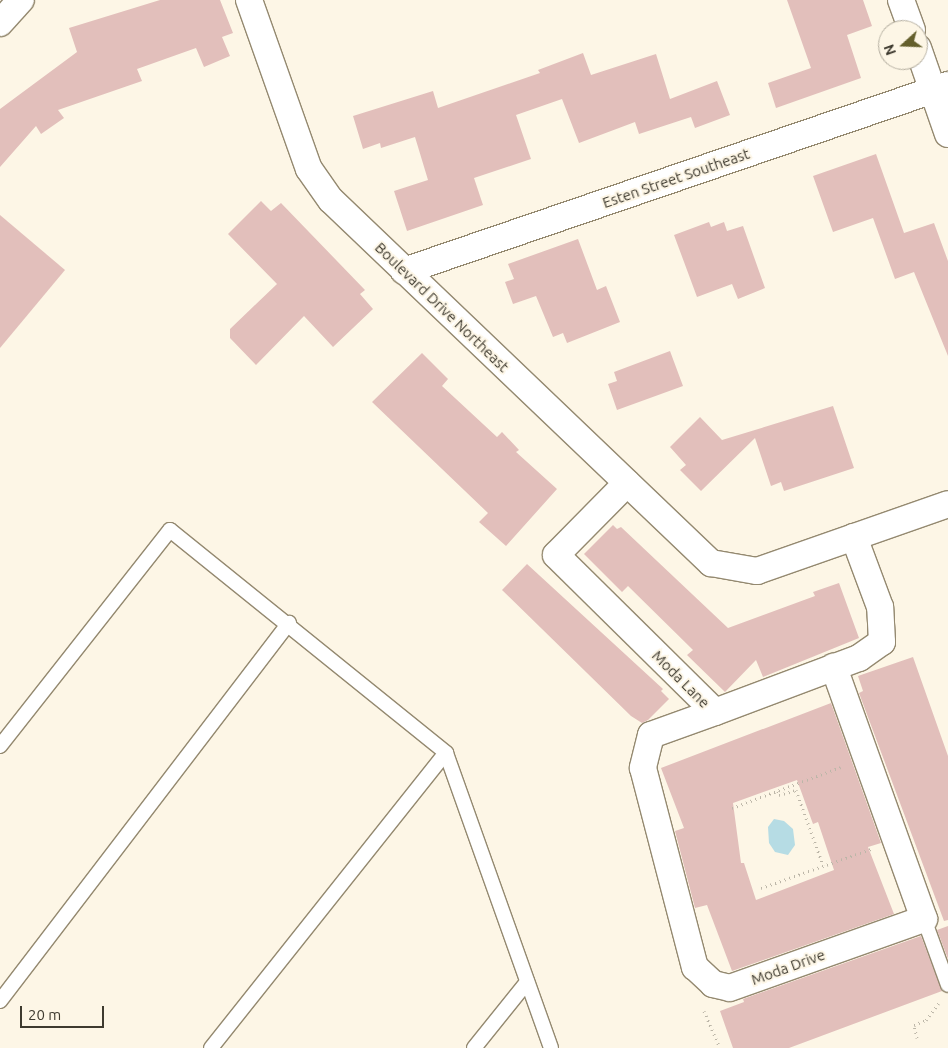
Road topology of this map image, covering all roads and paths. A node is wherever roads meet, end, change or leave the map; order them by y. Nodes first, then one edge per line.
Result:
1 (21, 0) edge
2 (249, 0) edge
3 (901, 0) edge
4 (908, 20) edge
5 (0, 23) edge
6 (928, 66) edge
7 (940, 88) edge
8 (948, 134) edge
9 (404, 271) junction
10 (627, 483) junction
11 (948, 504) edge
12 (854, 537) junction
13 (289, 623) junction
14 (834, 667) junction
15 (715, 712) junction
16 (0, 746) edge
17 (446, 753) junction
18 (849, 764) dead end
19 (778, 791) junction
20 (732, 808) dead end
21 (877, 847) dead end
22 (823, 865) junction
23 (761, 888) dead end
24 (924, 919) junction
25 (527, 982) junction
26 (948, 985) edge
27 (941, 999) dead end
28 (0, 1001) edge
29 (704, 1002) dead end
30 (917, 1038) dead end
31 (211, 1048) edge
32 (474, 1048) edge
33 (551, 1048) edge
34 (720, 1048) edge

1 - 5 street
2 - 9 street, Boulevard Drive Northeast
3 - 4 street
6 - 7 street
7 - 8 street
7 - 9 street, Esten Street Southeast
9 - 10 street, Boulevard Drive Northeast
10 - 12 street, Boulevard Drive Northeast
10 - 15 street, Moda Lane
11 - 12 street
12 - 14 street, Moda Lane
13 - 16 lane
13 - 17 lane
13 - 28 lane
14 - 15 street, Moda Lane
14 - 24 street
15 - 24 street, Moda Drive
17 - 25 lane
17 - 31 lane
18 - 19 path
19 - 20 path
19 - 22 path
21 - 22 path
22 - 23 path
24 - 26 lane
25 - 32 lane
25 - 33 lane
27 - 30 path
29 - 34 path

